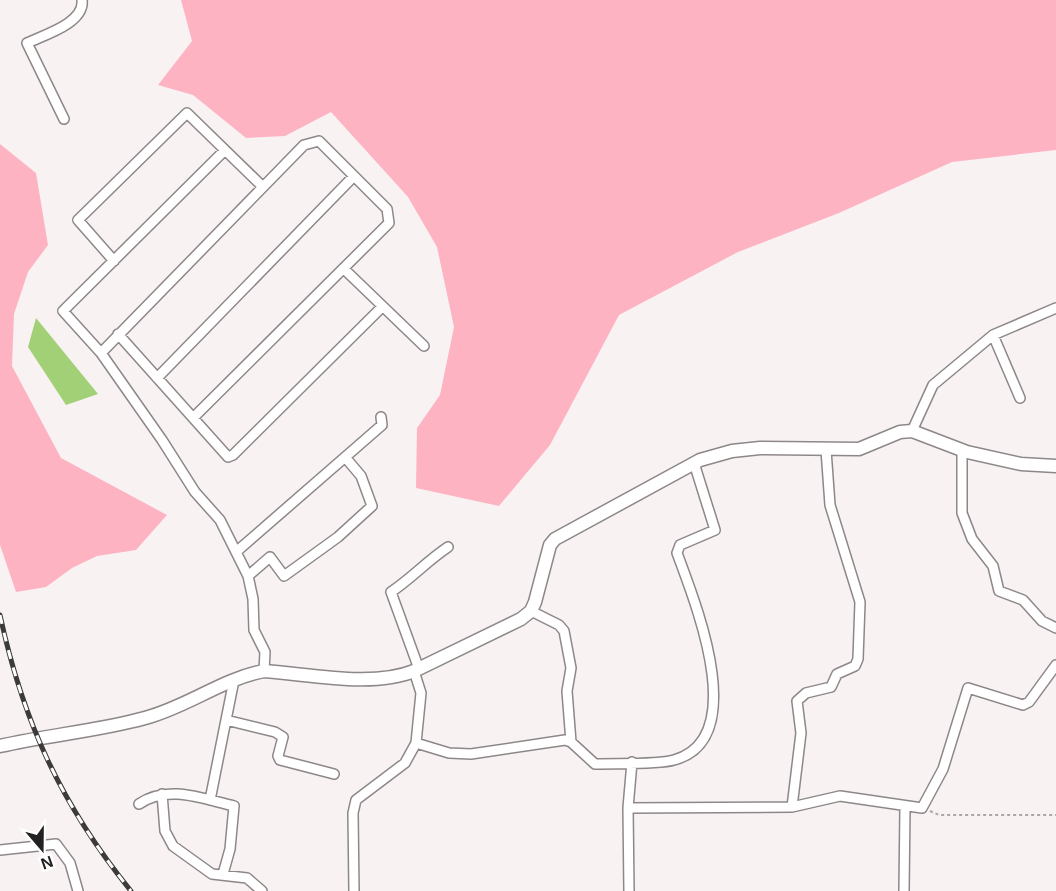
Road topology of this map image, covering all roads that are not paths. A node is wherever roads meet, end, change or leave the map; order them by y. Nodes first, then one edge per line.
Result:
1 (82, 0) edge
2 (64, 119) dead end
3 (225, 150) junction
4 (354, 176) junction
5 (262, 186) junction
6 (114, 261) junction
7 (344, 269) junction
8 (382, 307) junction
9 (1056, 308) edge
10 (118, 334) junction
11 (993, 335) junction
12 (424, 346) dead end
13 (101, 352) junction
14 (157, 378) junction
15 (1020, 398) dead end
16 (381, 417) dead end
17 (193, 418) junction
18 (912, 431) junction
19 (826, 450) junction
20 (962, 450) junction
21 (345, 457) junction
22 (694, 463) junction
23 (1056, 466) edge
24 (448, 548) dead end
25 (236, 552) junction
26 (248, 576) junction
27 (531, 611) junction
28 (1056, 628) edge
29 (1056, 664) edge
30 (416, 670) junction
31 (264, 671) junction
32 (234, 680) junction
33 (226, 720) junction
34 (571, 742) junction
35 (416, 743) junction
36 (0, 746) edge
37 (632, 762) junction
38 (334, 774) dead end
39 (162, 794) junction
40 (210, 800) junction
41 (139, 804) dead end
42 (905, 806) junction
43 (792, 807) junction
44 (628, 808) junction
45 (0, 850) edge
46 (223, 874) junction
47 (78, 891) edge
48 (262, 891) edge
49 (354, 891) edge
50 (629, 891) edge
51 (904, 891) edge

1 - 2 street
3 - 5 street
3 - 6 street
3 - 6 street
4 - 5 street
4 - 7 street
4 - 14 street
5 - 10 street
6 - 13 street
7 - 8 street
7 - 17 street
8 - 12 street
8 - 17 street
9 - 11 street
10 - 13 street
10 - 14 street
11 - 15 street
11 - 18 street
13 - 25 street
14 - 17 street
16 - 21 street
18 - 19 street
18 - 20 street
19 - 22 street
19 - 43 street
20 - 23 street
20 - 28 street
21 - 25 street
21 - 26 street
22 - 27 street
22 - 37 street
24 - 30 street
25 - 26 street
26 - 31 street
27 - 30 street
27 - 34 street
29 - 42 street
30 - 31 street
30 - 35 street
31 - 32 street
32 - 33 street
32 - 36 street
33 - 38 street
33 - 40 street
34 - 35 street
34 - 37 street
35 - 49 street
37 - 44 street
39 - 40 street
39 - 41 street
39 - 46 street
40 - 46 street
42 - 43 street
42 - 51 street
43 - 44 street
44 - 50 street
45 - 47 street
46 - 48 street

